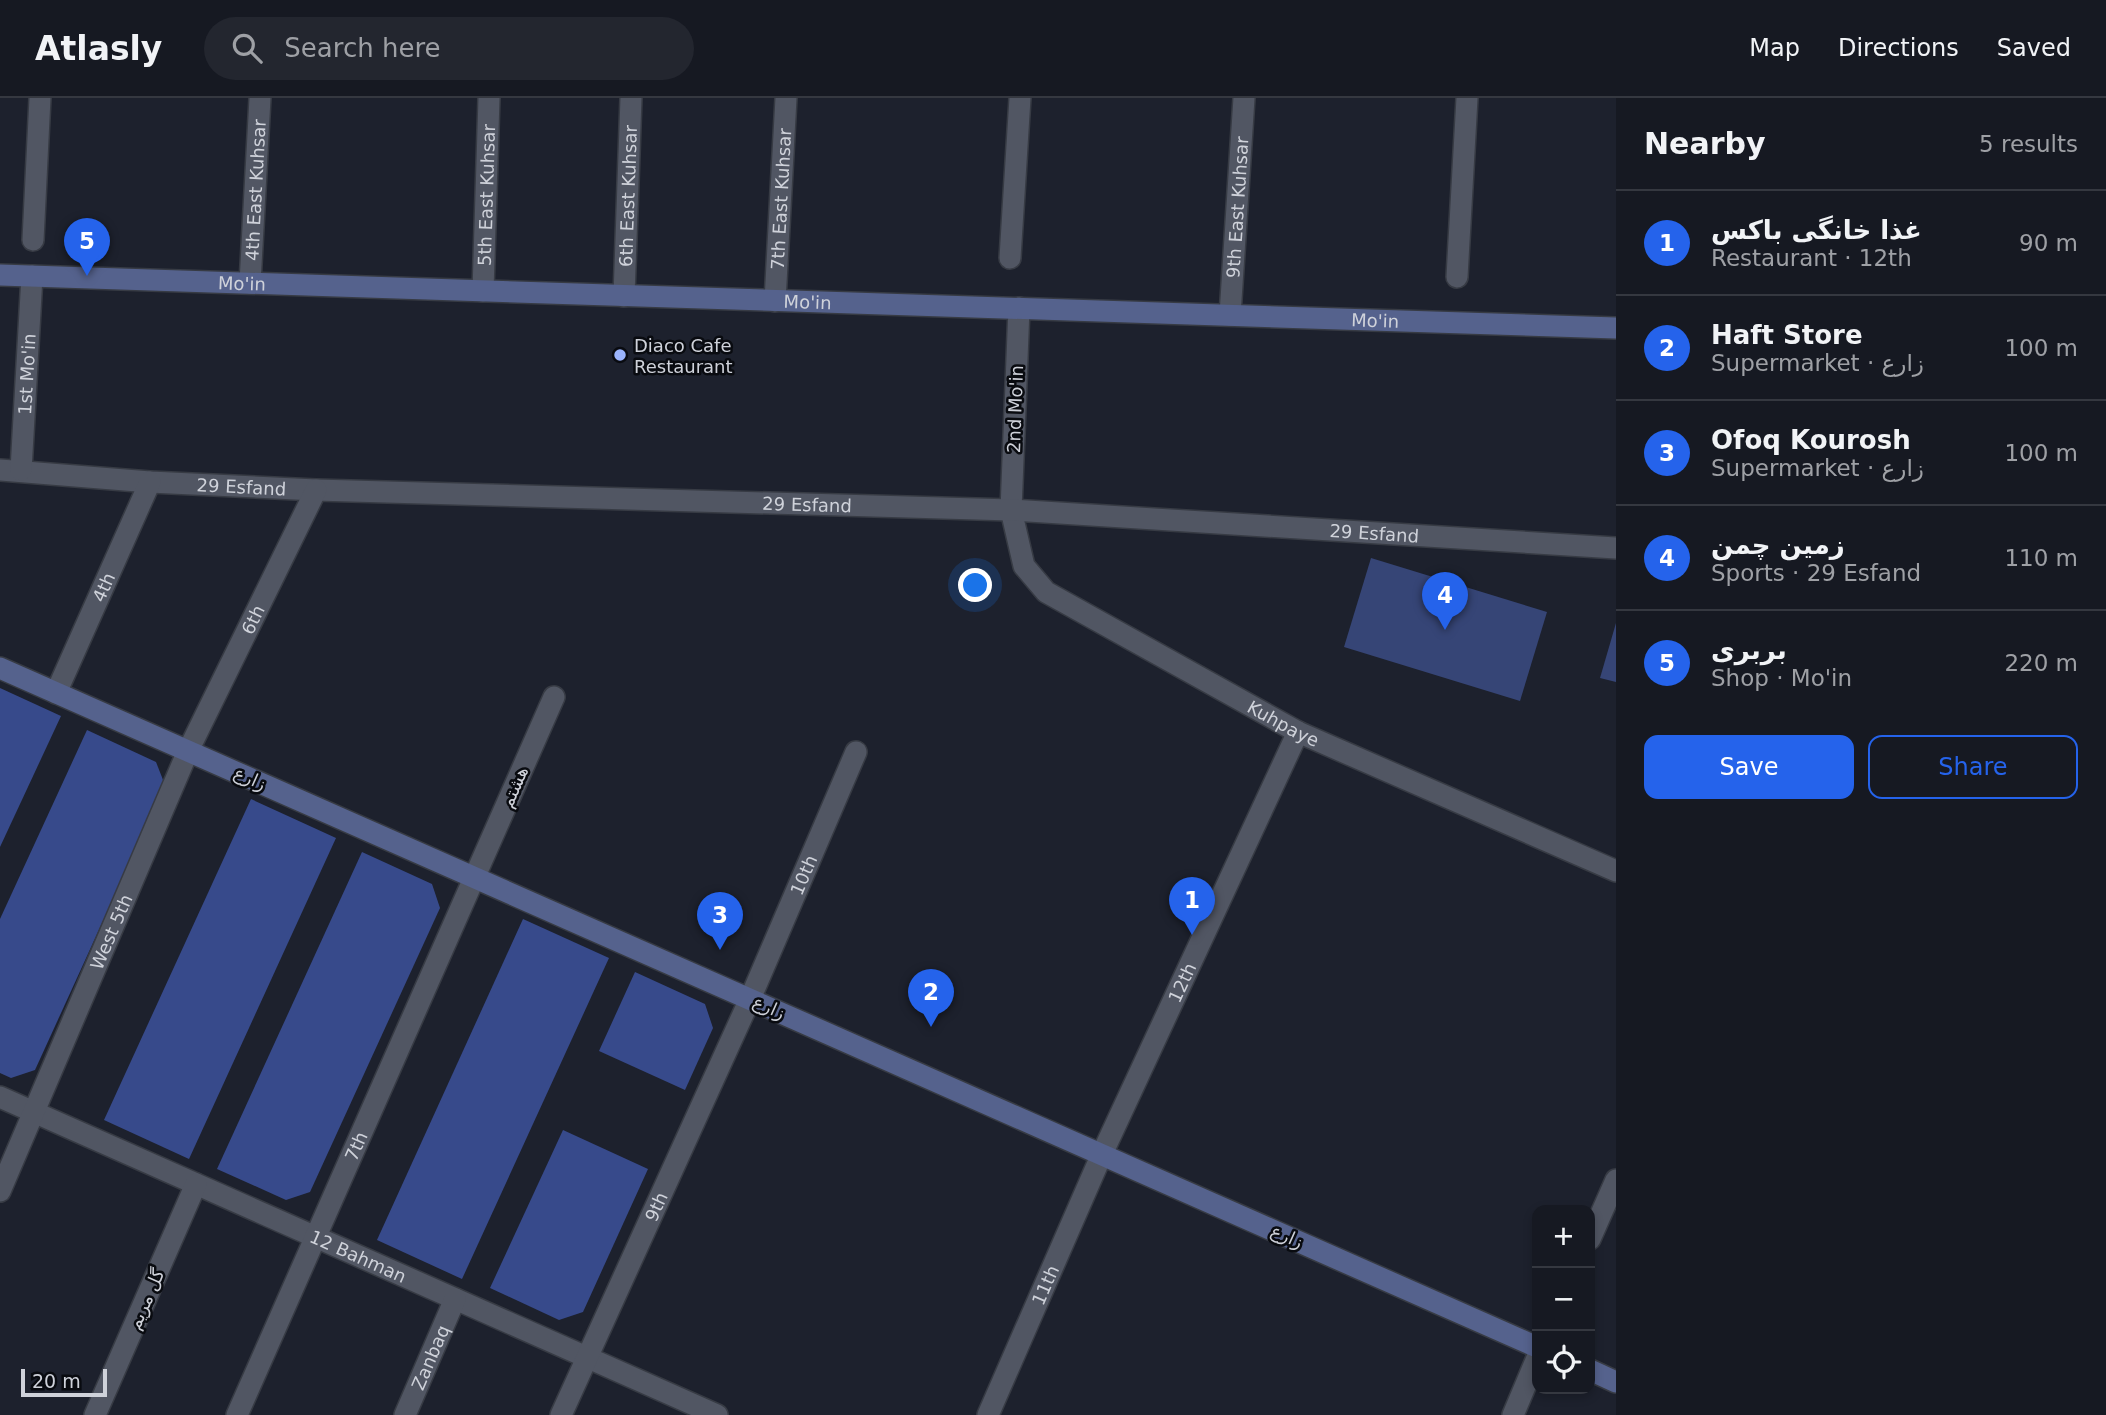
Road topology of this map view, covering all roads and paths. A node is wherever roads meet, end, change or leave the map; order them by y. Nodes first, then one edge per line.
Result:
1 (40, 98) edge
2 (260, 98) edge
3 (489, 98) edge
4 (631, 98) edge
5 (786, 98) edge
6 (1020, 98) edge
7 (1244, 98) edge
8 (1467, 98) edge
9 (33, 240) dead end
10 (1010, 258) dead end
11 (0, 275) edge
12 (32, 276) junction
13 (1457, 277) dead end
14 (250, 284) junction
15 (483, 291) junction
16 (624, 296) junction
17 (775, 301) junction
18 (1019, 308) junction
19 (1230, 315) junction
20 (1616, 328) edge
21 (11, 470) edge
22 (150, 482) junction
23 (316, 490) junction
24 (1011, 510) junction
25 (1616, 548) edge
26 (0, 668) edge
27 (56, 693) junction
28 (554, 697) dead end
29 (1297, 732) junction
30 (188, 751) junction
31 (856, 752) dead end
32 (1616, 871) edge
33 (475, 878) junction
34 (750, 999) junction
35 (0, 1097) edge
36 (34, 1112) junction
37 (1102, 1154) junction
38 (1616, 1180) edge
39 (196, 1184) junction
40 (0, 1191) edge
41 (1595, 1228) edge
42 (315, 1236) junction
43 (455, 1299) junction
44 (1532, 1345) edge
45 (588, 1357) junction
46 (1532, 1370) edge
47 (1595, 1372) edge
48 (1616, 1382) edge
49 (95, 1415) edge
50 (237, 1415) edge
51 (405, 1415) edge
52 (561, 1415) edge
53 (717, 1415) edge
54 (988, 1415) edge
55 (1513, 1415) edge

1 - 9 street
2 - 14 street, 4th East Kuhsar
3 - 15 street, 5th East Kuhsar
4 - 16 street, 6th East Kuhsar
5 - 17 street, 7th East Kuhsar
6 - 10 street
7 - 19 street, 9th East Kuhsar
8 - 13 street
11 - 12 street, Mo'in
12 - 14 street, Mo'in
12 - 21 street, 1st Mo'in
14 - 15 street, Mo'in
15 - 16 street, Mo'in
16 - 17 street, Mo'in
17 - 18 street, Mo'in
18 - 19 street, Mo'in
18 - 24 street, 2nd Mo'in
19 - 20 street, Mo'in
21 - 22 street, 29 Esfand
22 - 23 street, 29 Esfand
22 - 27 street, 4th
23 - 24 street, 29 Esfand
23 - 30 street, 6th
24 - 25 street, 29 Esfand
24 - 29 street, Kuhpaye
26 - 27 street, زارع
27 - 30 street, زارع
28 - 33 street, هشتم
29 - 32 street, Kuhpaye
29 - 37 street, 12th
30 - 33 street, زارع
30 - 36 street, West 5th
31 - 34 street, 10th
33 - 34 street, زارع
33 - 42 street, 7th
34 - 37 street, زارع
34 - 45 street, 9th
35 - 36 street, 12 Bahman
36 - 39 street, 12 Bahman
36 - 40 street, West 5th
37 - 44 street, زارع
37 - 54 street, 11th
38 - 41 street
39 - 42 street, 12 Bahman
39 - 49 street, گل مریم
42 - 43 street, 12 Bahman
42 - 50 street, 7th
43 - 45 street, 12 Bahman
43 - 51 street, Zanbaq
45 - 52 street, 9th
45 - 53 street, 12 Bahman
46 - 55 street
47 - 48 street

